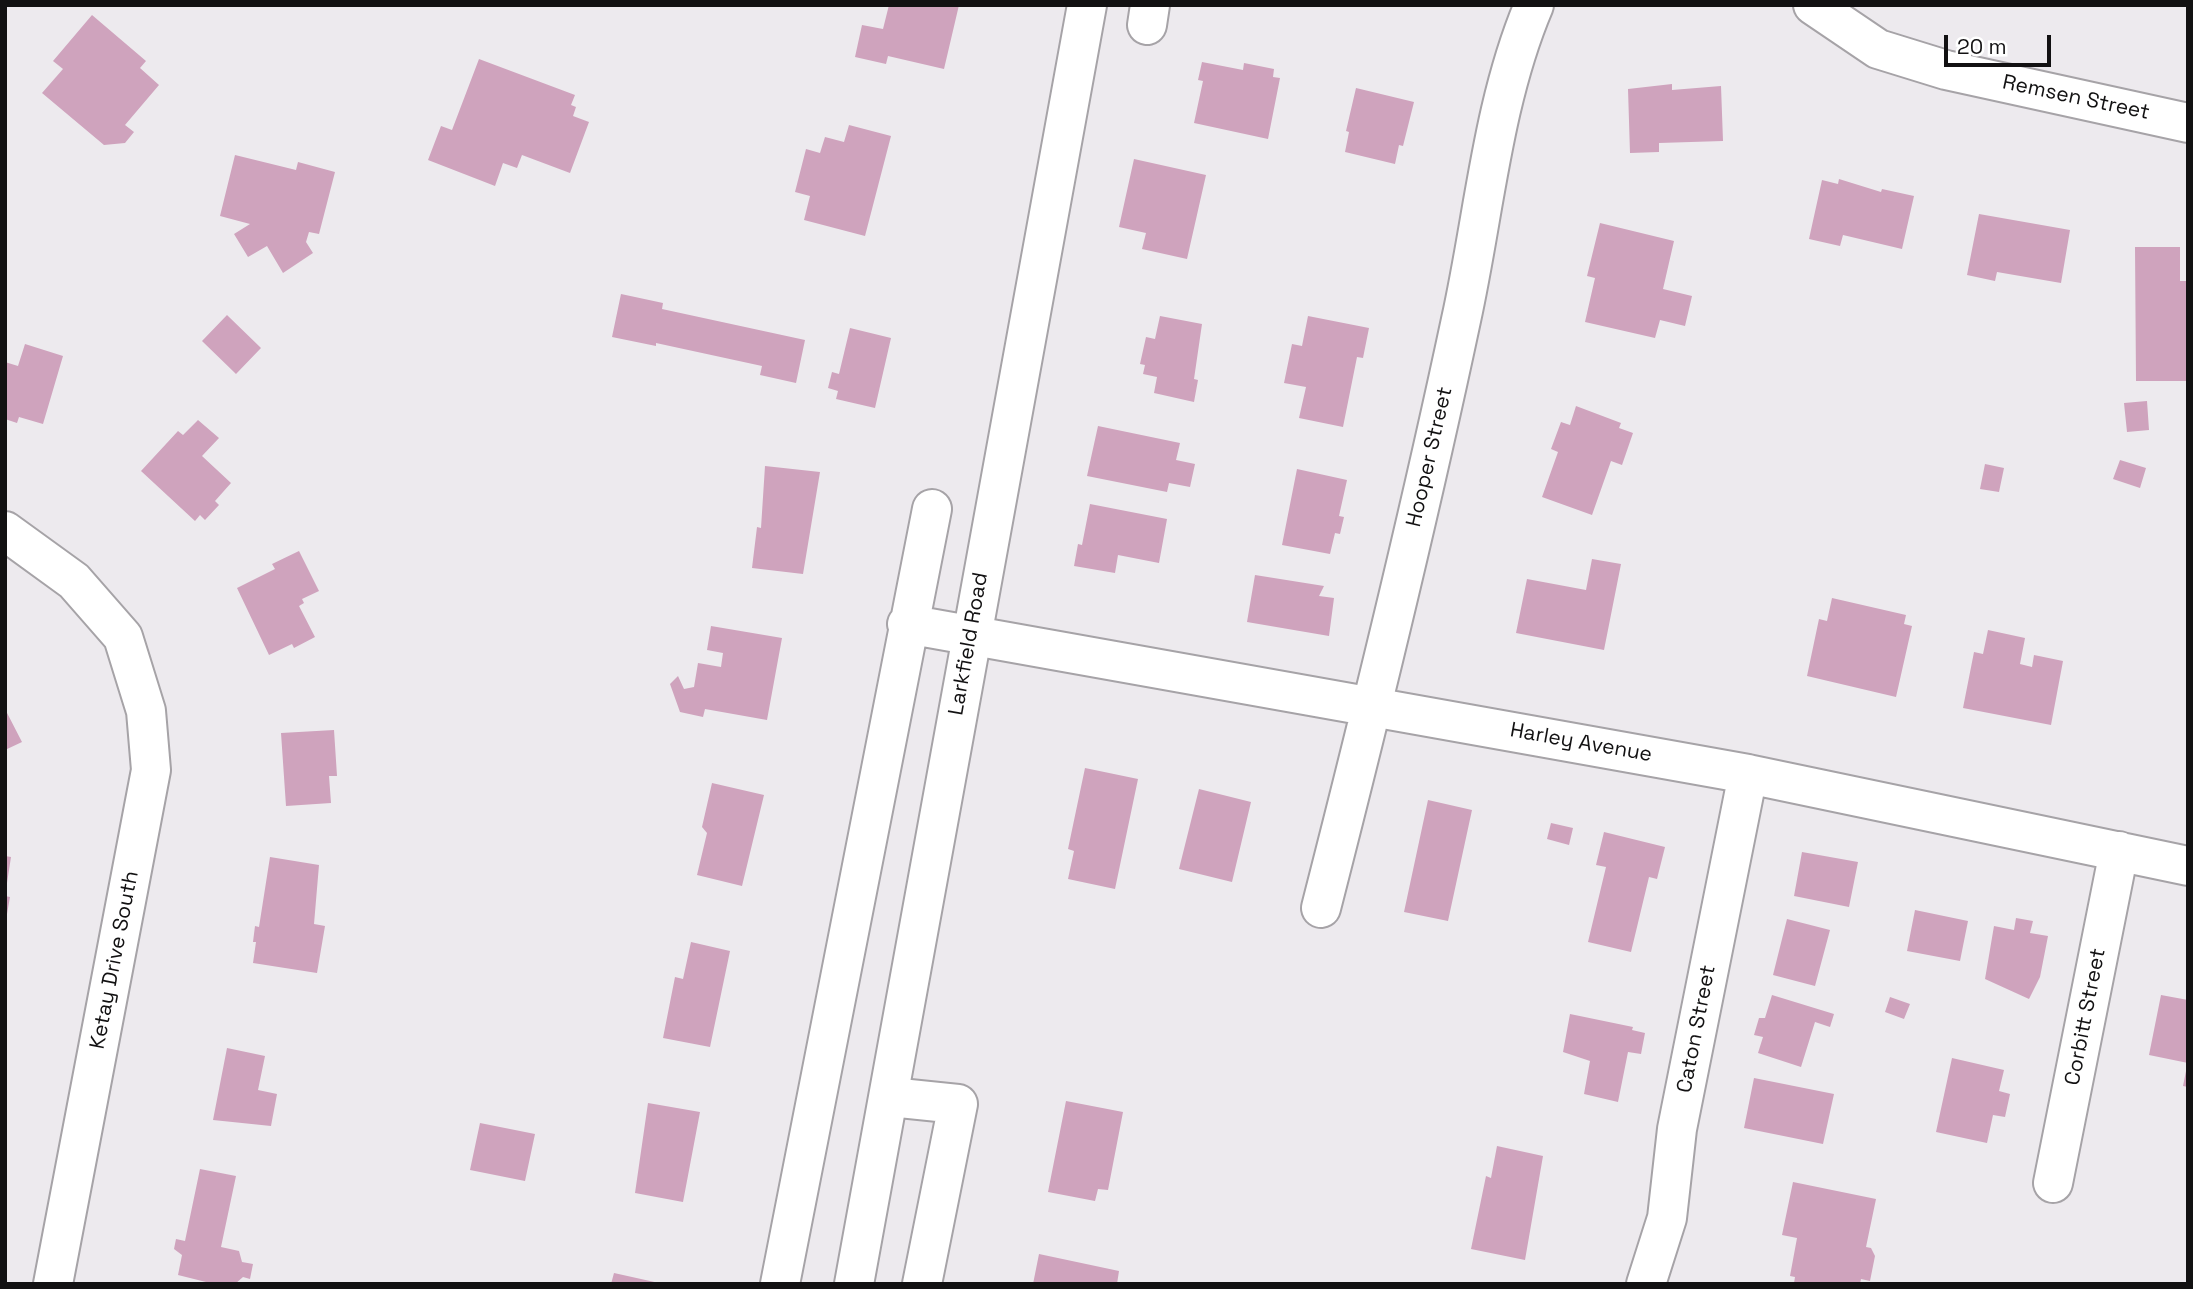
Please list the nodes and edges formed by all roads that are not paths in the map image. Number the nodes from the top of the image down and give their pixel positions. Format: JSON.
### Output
{"nodes":[{"id":1,"x":1087,"y":5,"type":"edge"},
{"id":2,"x":1534,"y":5,"type":"edge"},
{"id":3,"x":1813,"y":5,"type":"edge"},
{"id":4,"x":2188,"y":123,"type":"edge"},
{"id":5,"x":932,"y":509,"type":"dead end"},
{"id":6,"x":5,"y":531,"type":"edge"},
{"id":7,"x":907,"y":624,"type":"junction"},
{"id":8,"x":971,"y":635,"type":"junction"},
{"id":9,"x":1374,"y":705,"type":"junction"},
{"id":10,"x":1748,"y":774,"type":"junction"},
{"id":11,"x":2119,"y":851,"type":"junction"},
{"id":12,"x":2188,"y":866,"type":"edge"},
{"id":13,"x":1321,"y":908,"type":"dead end"},
{"id":14,"x":890,"y":1097,"type":"junction"},
{"id":15,"x":2053,"y":1183,"type":"dead end"},
{"id":16,"x":53,"y":1284,"type":"edge"},
{"id":17,"x":780,"y":1284,"type":"edge"},
{"id":18,"x":853,"y":1284,"type":"edge"},
{"id":19,"x":922,"y":1284,"type":"edge"},
{"id":20,"x":1646,"y":1284,"type":"edge"}],
"edges":[{"from":1,"to":8,"type":"street","name":"Larkfield Road"},
{"from":2,"to":9,"type":"street","name":"Hooper Street"},
{"from":3,"to":4,"type":"street","name":"Remsen Street"},
{"from":5,"to":7,"type":"street"},
{"from":6,"to":16,"type":"street","name":"Ketay Drive South"},
{"from":7,"to":8,"type":"street","name":"Harley Avenue"},
{"from":7,"to":17,"type":"street"},
{"from":8,"to":9,"type":"street","name":"Harley Avenue"},
{"from":8,"to":14,"type":"street","name":"Larkfield Road"},
{"from":9,"to":10,"type":"street","name":"Harley Avenue"},
{"from":9,"to":13,"type":"street","name":"Hooper Street"},
{"from":10,"to":11,"type":"street","name":"Harley Avenue"},
{"from":10,"to":20,"type":"street","name":"Caton Street"},
{"from":11,"to":12,"type":"street","name":"Harley Avenue"},
{"from":11,"to":15,"type":"street","name":"Corbitt Street"},
{"from":14,"to":18,"type":"street","name":"Larkfield Road"},
{"from":14,"to":19,"type":"street"}]}
